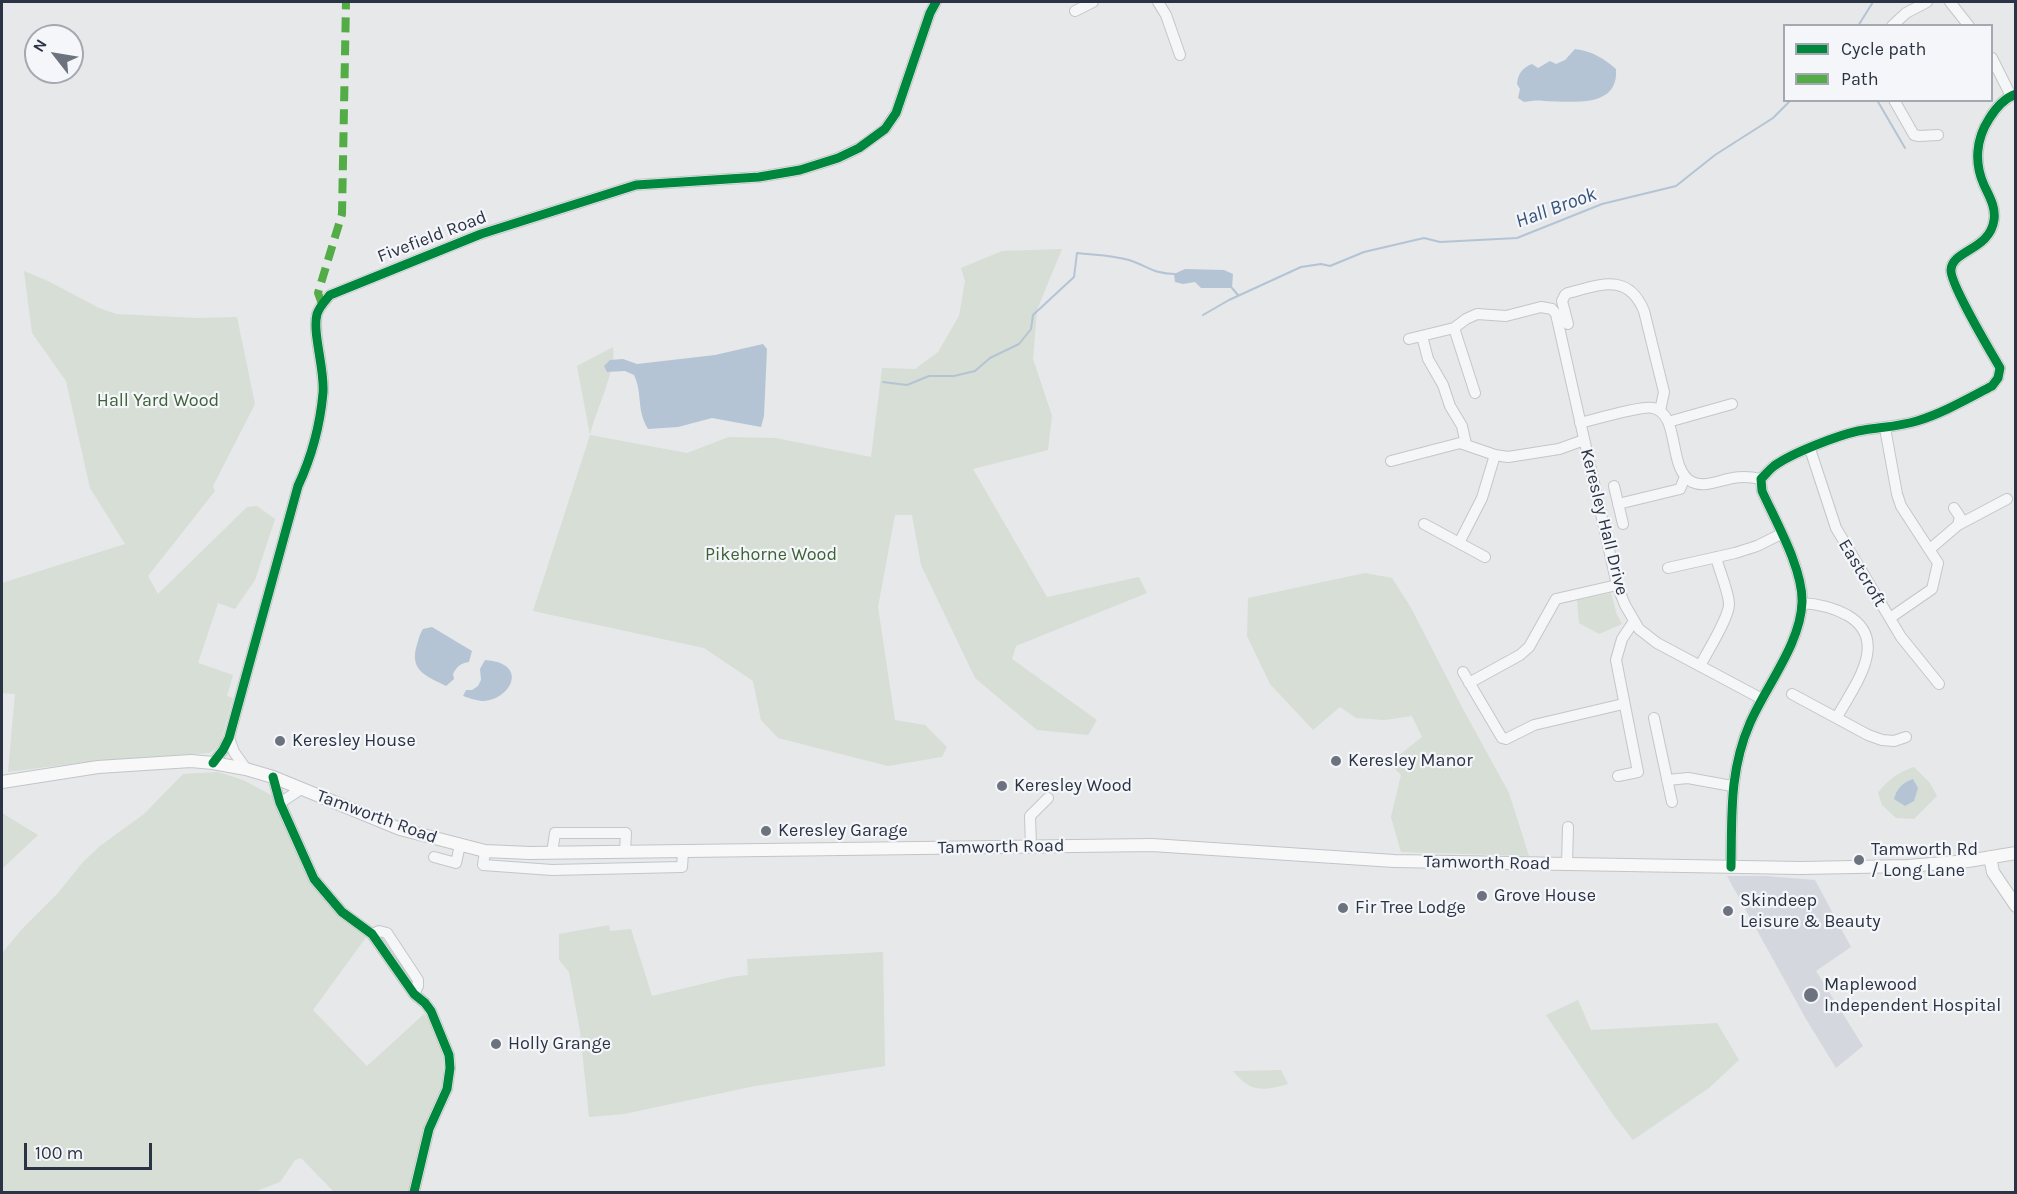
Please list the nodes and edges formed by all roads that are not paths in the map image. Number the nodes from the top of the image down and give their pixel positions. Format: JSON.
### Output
{"nodes":[{"id":1,"x":936,"y":2,"type":"edge"},
{"id":2,"x":1093,"y":2,"type":"edge"},
{"id":3,"x":1158,"y":2,"type":"edge"},
{"id":4,"x":1927,"y":2,"type":"edge"},
{"id":5,"x":1950,"y":2,"type":"edge"},
{"id":6,"x":1075,"y":11,"type":"dead end"},
{"id":7,"x":1894,"y":24,"type":"edge"},
{"id":8,"x":1967,"y":24,"type":"edge"},
{"id":9,"x":1180,"y":55,"type":"dead end"},
{"id":10,"x":1993,"y":60,"type":"edge"},
{"id":11,"x":2013,"y":95,"type":"edge"},
{"id":12,"x":1896,"y":102,"type":"edge"},
{"id":13,"x":1938,"y":135,"type":"dead end"},
{"id":14,"x":1568,"y":324,"type":"dead end"},
{"id":15,"x":1454,"y":328,"type":"junction"},
{"id":16,"x":1422,"y":336,"type":"junction"},
{"id":17,"x":1409,"y":339,"type":"dead end"},
{"id":18,"x":1475,"y":393,"type":"dead end"},
{"id":19,"x":1731,"y":404,"type":"dead end"},
{"id":20,"x":1659,"y":411,"type":"junction"},
{"id":21,"x":1668,"y":422,"type":"junction"},
{"id":22,"x":1580,"y":423,"type":"junction"},
{"id":23,"x":1885,"y":428,"type":"junction"},
{"id":24,"x":1584,"y":440,"type":"junction"},
{"id":25,"x":1466,"y":444,"type":"junction"},
{"id":26,"x":1810,"y":449,"type":"junction"},
{"id":27,"x":1495,"y":455,"type":"junction"},
{"id":28,"x":1391,"y":461,"type":"dead end"},
{"id":29,"x":1685,"y":477,"type":"junction"},
{"id":30,"x":1761,"y":479,"type":"junction"},
{"id":31,"x":1614,"y":486,"type":"dead end"},
{"id":32,"x":2007,"y":499,"type":"dead end"},
{"id":33,"x":1618,"y":504,"type":"junction"},
{"id":34,"x":1954,"y":508,"type":"dead end"},
{"id":35,"x":1424,"y":524,"type":"dead end"},
{"id":36,"x":1623,"y":524,"type":"dead end"},
{"id":37,"x":1958,"y":525,"type":"junction"},
{"id":38,"x":1781,"y":534,"type":"junction"},
{"id":39,"x":1459,"y":543,"type":"junction"},
{"id":40,"x":1930,"y":549,"type":"junction"},
{"id":41,"x":1485,"y":557,"type":"dead end"},
{"id":42,"x":1716,"y":557,"type":"junction"},
{"id":43,"x":1668,"y":568,"type":"dead end"},
{"id":44,"x":1617,"y":585,"type":"junction"},
{"id":45,"x":1802,"y":603,"type":"junction"},
{"id":46,"x":1890,"y":618,"type":"junction"},
{"id":47,"x":1634,"y":621,"type":"junction"},
{"id":48,"x":1700,"y":666,"type":"junction"},
{"id":49,"x":1463,"y":672,"type":"dead end"},
{"id":50,"x":1469,"y":683,"type":"junction"},
{"id":51,"x":1939,"y":684,"type":"dead end"},
{"id":52,"x":1792,"y":694,"type":"dead end"},
{"id":53,"x":1762,"y":699,"type":"junction"},
{"id":54,"x":1623,"y":704,"type":"junction"},
{"id":55,"x":1837,"y":717,"type":"junction"},
{"id":56,"x":1654,"y":718,"type":"dead end"},
{"id":57,"x":1906,"y":737,"type":"dead end"},
{"id":58,"x":229,"y":738,"type":"junction"},
{"id":59,"x":213,"y":763,"type":"junction"},
{"id":60,"x":246,"y":770,"type":"junction"},
{"id":61,"x":1618,"y":776,"type":"dead end"},
{"id":62,"x":273,"y":777,"type":"junction"},
{"id":63,"x":1667,"y":780,"type":"junction"},
{"id":64,"x":2,"y":783,"type":"edge"},
{"id":65,"x":1732,"y":786,"type":"junction"},
{"id":66,"x":301,"y":789,"type":"junction"},
{"id":67,"x":1048,"y":798,"type":"dead end"},
{"id":68,"x":280,"y":802,"type":"junction"},
{"id":69,"x":1672,"y":802,"type":"dead end"},
{"id":70,"x":1568,"y":827,"type":"dead end"},
{"id":71,"x":460,"y":845,"type":"junction"},
{"id":72,"x":1031,"y":846,"type":"junction"},
{"id":73,"x":485,"y":851,"type":"junction"},
{"id":74,"x":625,"y":852,"type":"junction"},
{"id":75,"x":683,"y":852,"type":"junction"},
{"id":76,"x":552,"y":853,"type":"junction"},
{"id":77,"x":2016,"y":853,"type":"edge"},
{"id":78,"x":1990,"y":857,"type":"junction"},
{"id":79,"x":434,"y":858,"type":"dead end"},
{"id":80,"x":1567,"y":864,"type":"junction"},
{"id":81,"x":1731,"y":867,"type":"junction"},
{"id":82,"x":2016,"y":906,"type":"edge"},
{"id":83,"x":414,"y":1192,"type":"edge"}],
"edges":[{"from":1,"to":58,"type":"street","name":"Fivefield Road"},
{"from":2,"to":6,"type":"street"},
{"from":3,"to":9,"type":"street"},
{"from":4,"to":7,"type":"street"},
{"from":5,"to":8,"type":"street"},
{"from":10,"to":11,"type":"street"},
{"from":11,"to":23,"type":"street"},
{"from":12,"to":13,"type":"street"},
{"from":14,"to":20,"type":"street"},
{"from":15,"to":16,"type":"street"},
{"from":15,"to":18,"type":"street"},
{"from":15,"to":22,"type":"street","name":"Keresley Hall Drive"},
{"from":16,"to":17,"type":"street"},
{"from":16,"to":25,"type":"street"},
{"from":19,"to":21,"type":"street"},
{"from":20,"to":21,"type":"street"},
{"from":20,"to":22,"type":"street"},
{"from":21,"to":29,"type":"street"},
{"from":22,"to":24,"type":"street","name":"Keresley Hall Drive"},
{"from":23,"to":26,"type":"street"},
{"from":23,"to":40,"type":"street"},
{"from":24,"to":27,"type":"street"},
{"from":24,"to":44,"type":"street","name":"Keresley Hall Drive"},
{"from":25,"to":27,"type":"street"},
{"from":25,"to":28,"type":"street"},
{"from":26,"to":30,"type":"street"},
{"from":26,"to":46,"type":"street","name":"Eastcroft"},
{"from":27,"to":39,"type":"street"},
{"from":29,"to":30,"type":"street"},
{"from":29,"to":33,"type":"street"},
{"from":30,"to":38,"type":"street"},
{"from":31,"to":33,"type":"street"},
{"from":32,"to":37,"type":"street"},
{"from":33,"to":36,"type":"street"},
{"from":34,"to":37,"type":"street"},
{"from":35,"to":39,"type":"street"},
{"from":37,"to":40,"type":"street"},
{"from":38,"to":42,"type":"street"},
{"from":38,"to":45,"type":"street"},
{"from":39,"to":41,"type":"street"},
{"from":40,"to":46,"type":"street"},
{"from":42,"to":43,"type":"street"},
{"from":42,"to":48,"type":"street"},
{"from":44,"to":47,"type":"street","name":"Keresley Hall Drive"},
{"from":44,"to":50,"type":"street"},
{"from":45,"to":53,"type":"street"},
{"from":45,"to":55,"type":"street"},
{"from":46,"to":51,"type":"street","name":"Eastcroft"},
{"from":47,"to":48,"type":"street","name":"Keresley Hall Drive"},
{"from":47,"to":54,"type":"street"},
{"from":48,"to":53,"type":"street","name":"Keresley Hall Drive"},
{"from":49,"to":50,"type":"street"},
{"from":50,"to":54,"type":"street"},
{"from":52,"to":55,"type":"street"},
{"from":53,"to":65,"type":"street"},
{"from":54,"to":61,"type":"street"},
{"from":55,"to":57,"type":"street"},
{"from":56,"to":63,"type":"street"},
{"from":58,"to":59,"type":"street","name":"Fivefield Road"},
{"from":58,"to":60,"type":"street"},
{"from":59,"to":60,"type":"main road","name":"Tamworth Road"},
{"from":59,"to":64,"type":"main road","name":"Tamworth Road"},
{"from":60,"to":62,"type":"main road","name":"Tamworth Road"},
{"from":62,"to":66,"type":"main road","name":"Tamworth Road"},
{"from":62,"to":68,"type":"street"},
{"from":63,"to":65,"type":"street"},
{"from":63,"to":69,"type":"street"},
{"from":65,"to":81,"type":"street"},
{"from":66,"to":68,"type":"street"},
{"from":66,"to":71,"type":"main road","name":"Tamworth Road"},
{"from":67,"to":72,"type":"street"},
{"from":68,"to":83,"type":"street"},
{"from":70,"to":80,"type":"street"},
{"from":71,"to":73,"type":"main road","name":"Tamworth Road"},
{"from":71,"to":79,"type":"street"},
{"from":72,"to":75,"type":"main road","name":"Tamworth Road"},
{"from":72,"to":80,"type":"main road","name":"Tamworth Road"},
{"from":73,"to":75,"type":"street"},
{"from":73,"to":76,"type":"main road","name":"Tamworth Road"},
{"from":74,"to":75,"type":"main road","name":"Tamworth Road"},
{"from":74,"to":76,"type":"main road","name":"Tamworth Road"},
{"from":74,"to":76,"type":"street"},
{"from":77,"to":78,"type":"main road","name":"Tamworth Road"},
{"from":78,"to":81,"type":"main road","name":"Tamworth Road"},
{"from":78,"to":82,"type":"main road"},
{"from":80,"to":81,"type":"main road","name":"Tamworth Road"}]}
